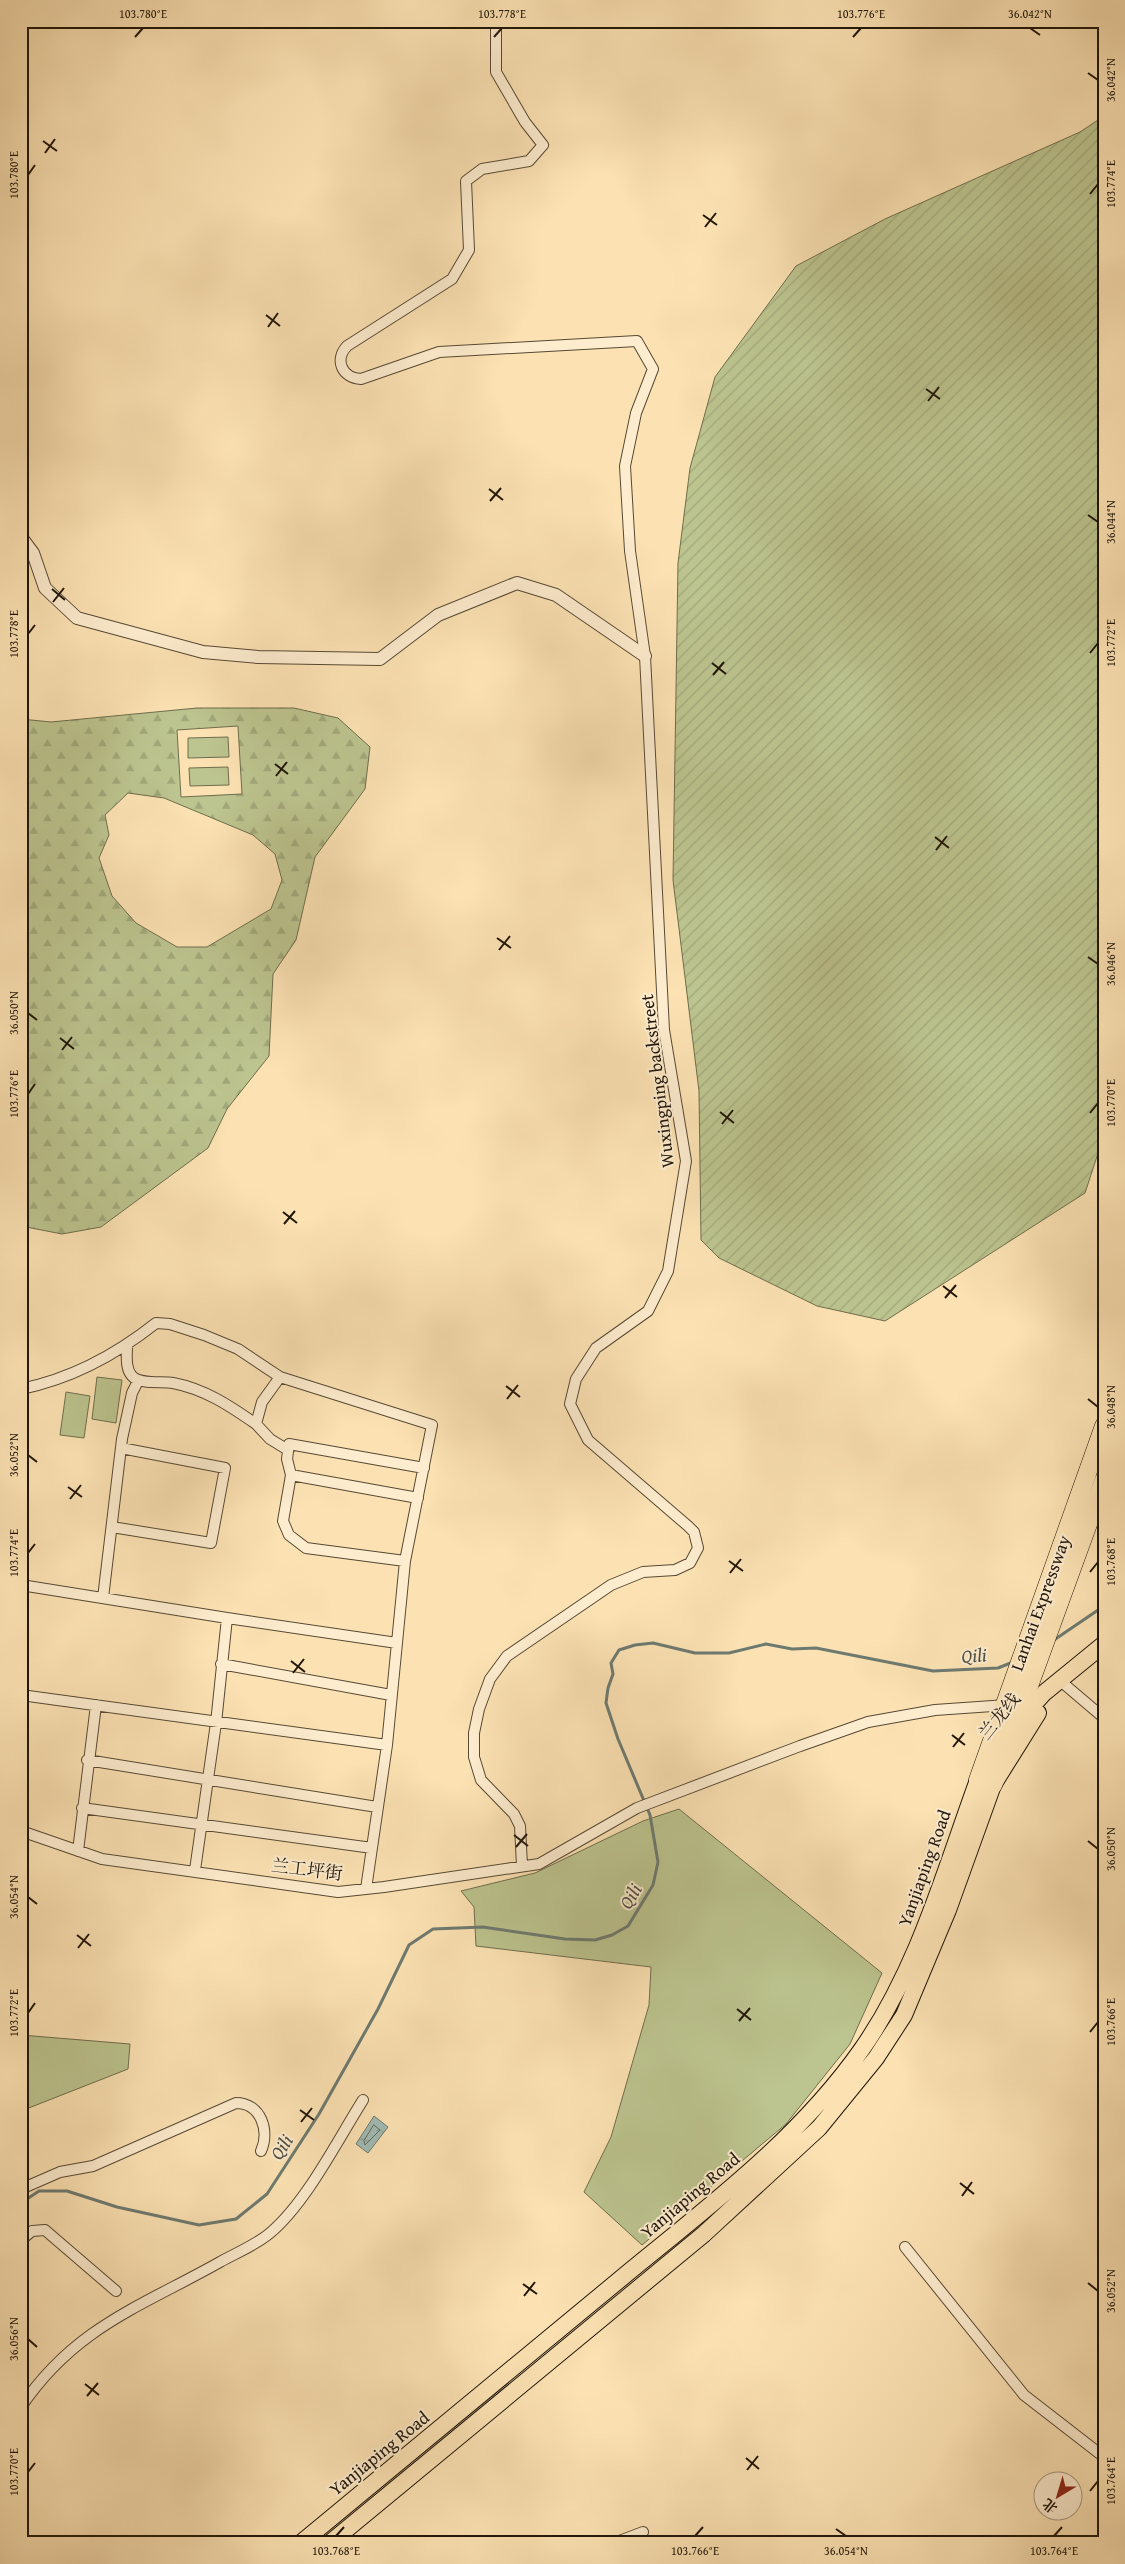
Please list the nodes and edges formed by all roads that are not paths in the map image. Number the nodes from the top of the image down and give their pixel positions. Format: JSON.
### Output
{"nodes":[{"id":1,"x":498,"y":21,"type":"edge"},
{"id":2,"x":21,"y":537,"type":"edge"},
{"id":3,"x":645,"y":656,"type":"junction"},
{"id":4,"x":126,"y":1346,"type":"junction"},
{"id":5,"x":280,"y":1377,"type":"junction"},
{"id":6,"x":138,"y":1381,"type":"junction"},
{"id":7,"x":21,"y":1389,"type":"edge"},
{"id":8,"x":256,"y":1424,"type":"junction"},
{"id":9,"x":1104,"y":1426,"type":"edge"},
{"id":10,"x":121,"y":1448,"type":"junction"},
{"id":11,"x":288,"y":1450,"type":"junction"},
{"id":12,"x":424,"y":1468,"type":"junction"},
{"id":13,"x":291,"y":1475,"type":"junction"},
{"id":14,"x":1104,"y":1480,"type":"edge"},
{"id":15,"x":418,"y":1498,"type":"junction"},
{"id":16,"x":112,"y":1527,"type":"junction"},
{"id":17,"x":406,"y":1561,"type":"junction"},
{"id":18,"x":21,"y":1585,"type":"edge"},
{"id":19,"x":103,"y":1598,"type":"junction"},
{"id":20,"x":227,"y":1618,"type":"junction"},
{"id":21,"x":397,"y":1643,"type":"junction"},
{"id":22,"x":1104,"y":1645,"type":"edge"},
{"id":23,"x":221,"y":1664,"type":"junction"},
{"id":24,"x":1064,"y":1684,"type":"junction"},
{"id":25,"x":21,"y":1695,"type":"edge"},
{"id":26,"x":391,"y":1695,"type":"junction"},
{"id":27,"x":1035,"y":1703,"type":"junction"},
{"id":28,"x":96,"y":1705,"type":"junction"},
{"id":29,"x":1003,"y":1706,"type":"junction"},
{"id":30,"x":1104,"y":1718,"type":"edge"},
{"id":31,"x":216,"y":1723,"type":"junction"},
{"id":32,"x":387,"y":1745,"type":"junction"},
{"id":33,"x":87,"y":1760,"type":"junction"},
{"id":34,"x":207,"y":1778,"type":"junction"},
{"id":35,"x":985,"y":1783,"type":"junction"},
{"id":36,"x":377,"y":1807,"type":"junction"},
{"id":37,"x":82,"y":1808,"type":"junction"},
{"id":38,"x":201,"y":1825,"type":"junction"},
{"id":39,"x":21,"y":1831,"type":"edge"},
{"id":40,"x":372,"y":1848,"type":"junction"},
{"id":41,"x":78,"y":1851,"type":"junction"},
{"id":42,"x":522,"y":1866,"type":"junction"},
{"id":43,"x":195,"y":1870,"type":"junction"},
{"id":44,"x":366,"y":1889,"type":"junction"},
{"id":45,"x":889,"y":2006,"type":"junction"},
{"id":46,"x":904,"y":2015,"type":"junction"},
{"id":47,"x":363,"y":2100,"type":"dead end"},
{"id":48,"x":261,"y":2151,"type":"dead end"},
{"id":49,"x":21,"y":2189,"type":"edge"},
{"id":50,"x":21,"y":2240,"type":"edge"},
{"id":51,"x":905,"y":2248,"type":"dead end"},
{"id":52,"x":116,"y":2291,"type":"dead end"},
{"id":53,"x":21,"y":2408,"type":"edge"},
{"id":54,"x":1104,"y":2457,"type":"edge"},
{"id":55,"x":642,"y":2532,"type":"dead end"},
{"id":56,"x":301,"y":2543,"type":"edge"},
{"id":57,"x":330,"y":2543,"type":"edge"},
{"id":58,"x":614,"y":2543,"type":"edge"}],
"edges":[{"from":1,"to":3,"type":"street"},
{"from":2,"to":3,"type":"street"},
{"from":3,"to":42,"type":"street","name":"Wuxingping backstreet"},
{"from":4,"to":5,"type":"street"},
{"from":4,"to":6,"type":"street"},
{"from":4,"to":7,"type":"street"},
{"from":5,"to":8,"type":"street"},
{"from":5,"to":12,"type":"street"},
{"from":6,"to":8,"type":"street"},
{"from":6,"to":10,"type":"street"},
{"from":8,"to":11,"type":"street"},
{"from":9,"to":29,"type":"highway","name":"Lanhai Expressway"},
{"from":10,"to":16,"type":"street"},
{"from":10,"to":16,"type":"street"},
{"from":11,"to":12,"type":"street"},
{"from":11,"to":13,"type":"street"},
{"from":12,"to":15,"type":"street"},
{"from":13,"to":15,"type":"street"},
{"from":13,"to":17,"type":"street"},
{"from":14,"to":27,"type":"highway","name":"Lanhai Expressway"},
{"from":15,"to":17,"type":"street"},
{"from":16,"to":19,"type":"street"},
{"from":17,"to":21,"type":"street"},
{"from":18,"to":19,"type":"street"},
{"from":19,"to":20,"type":"street"},
{"from":20,"to":21,"type":"street"},
{"from":20,"to":23,"type":"street"},
{"from":21,"to":26,"type":"street"},
{"from":22,"to":24,"type":"highway","name":"兰龙线"},
{"from":22,"to":27,"type":"highway","name":"兰龙线"},
{"from":23,"to":26,"type":"street"},
{"from":23,"to":31,"type":"street"},
{"from":24,"to":27,"type":"highway","name":"兰龙线"},
{"from":24,"to":30,"type":"street"},
{"from":25,"to":28,"type":"street"},
{"from":26,"to":32,"type":"street"},
{"from":27,"to":29,"type":"street","name":"兰工坪街"},
{"from":27,"to":35,"type":"highway","name":"Lanhai Expressway"},
{"from":27,"to":35,"type":"highway","name":"兰龙线"},
{"from":28,"to":31,"type":"street"},
{"from":28,"to":33,"type":"street"},
{"from":29,"to":35,"type":"highway","name":"Lanhai Expressway"},
{"from":29,"to":42,"type":"street","name":"兰工坪街"},
{"from":31,"to":32,"type":"street"},
{"from":31,"to":34,"type":"street"},
{"from":32,"to":36,"type":"street"},
{"from":33,"to":34,"type":"street"},
{"from":33,"to":37,"type":"street"},
{"from":34,"to":36,"type":"street"},
{"from":34,"to":38,"type":"street"},
{"from":35,"to":45,"type":"highway","name":"Yanjiaping Road"},
{"from":35,"to":46,"type":"highway","name":"Yanjiaping Road"},
{"from":36,"to":40,"type":"street"},
{"from":37,"to":38,"type":"street"},
{"from":37,"to":41,"type":"street"},
{"from":38,"to":40,"type":"street"},
{"from":38,"to":43,"type":"street"},
{"from":39,"to":41,"type":"street","name":"兰工坪街"},
{"from":40,"to":44,"type":"street"},
{"from":41,"to":43,"type":"street","name":"兰工坪街"},
{"from":42,"to":44,"type":"street","name":"兰工坪街"},
{"from":43,"to":44,"type":"street","name":"兰工坪街"},
{"from":45,"to":46,"type":"highway"},
{"from":45,"to":56,"type":"highway","name":"Yanjiaping Road"},
{"from":46,"to":57,"type":"highway","name":"Yanjiaping Road"},
{"from":47,"to":53,"type":"street"},
{"from":48,"to":49,"type":"street"},
{"from":50,"to":52,"type":"street"},
{"from":51,"to":54,"type":"street"},
{"from":55,"to":58,"type":"street"}]}
